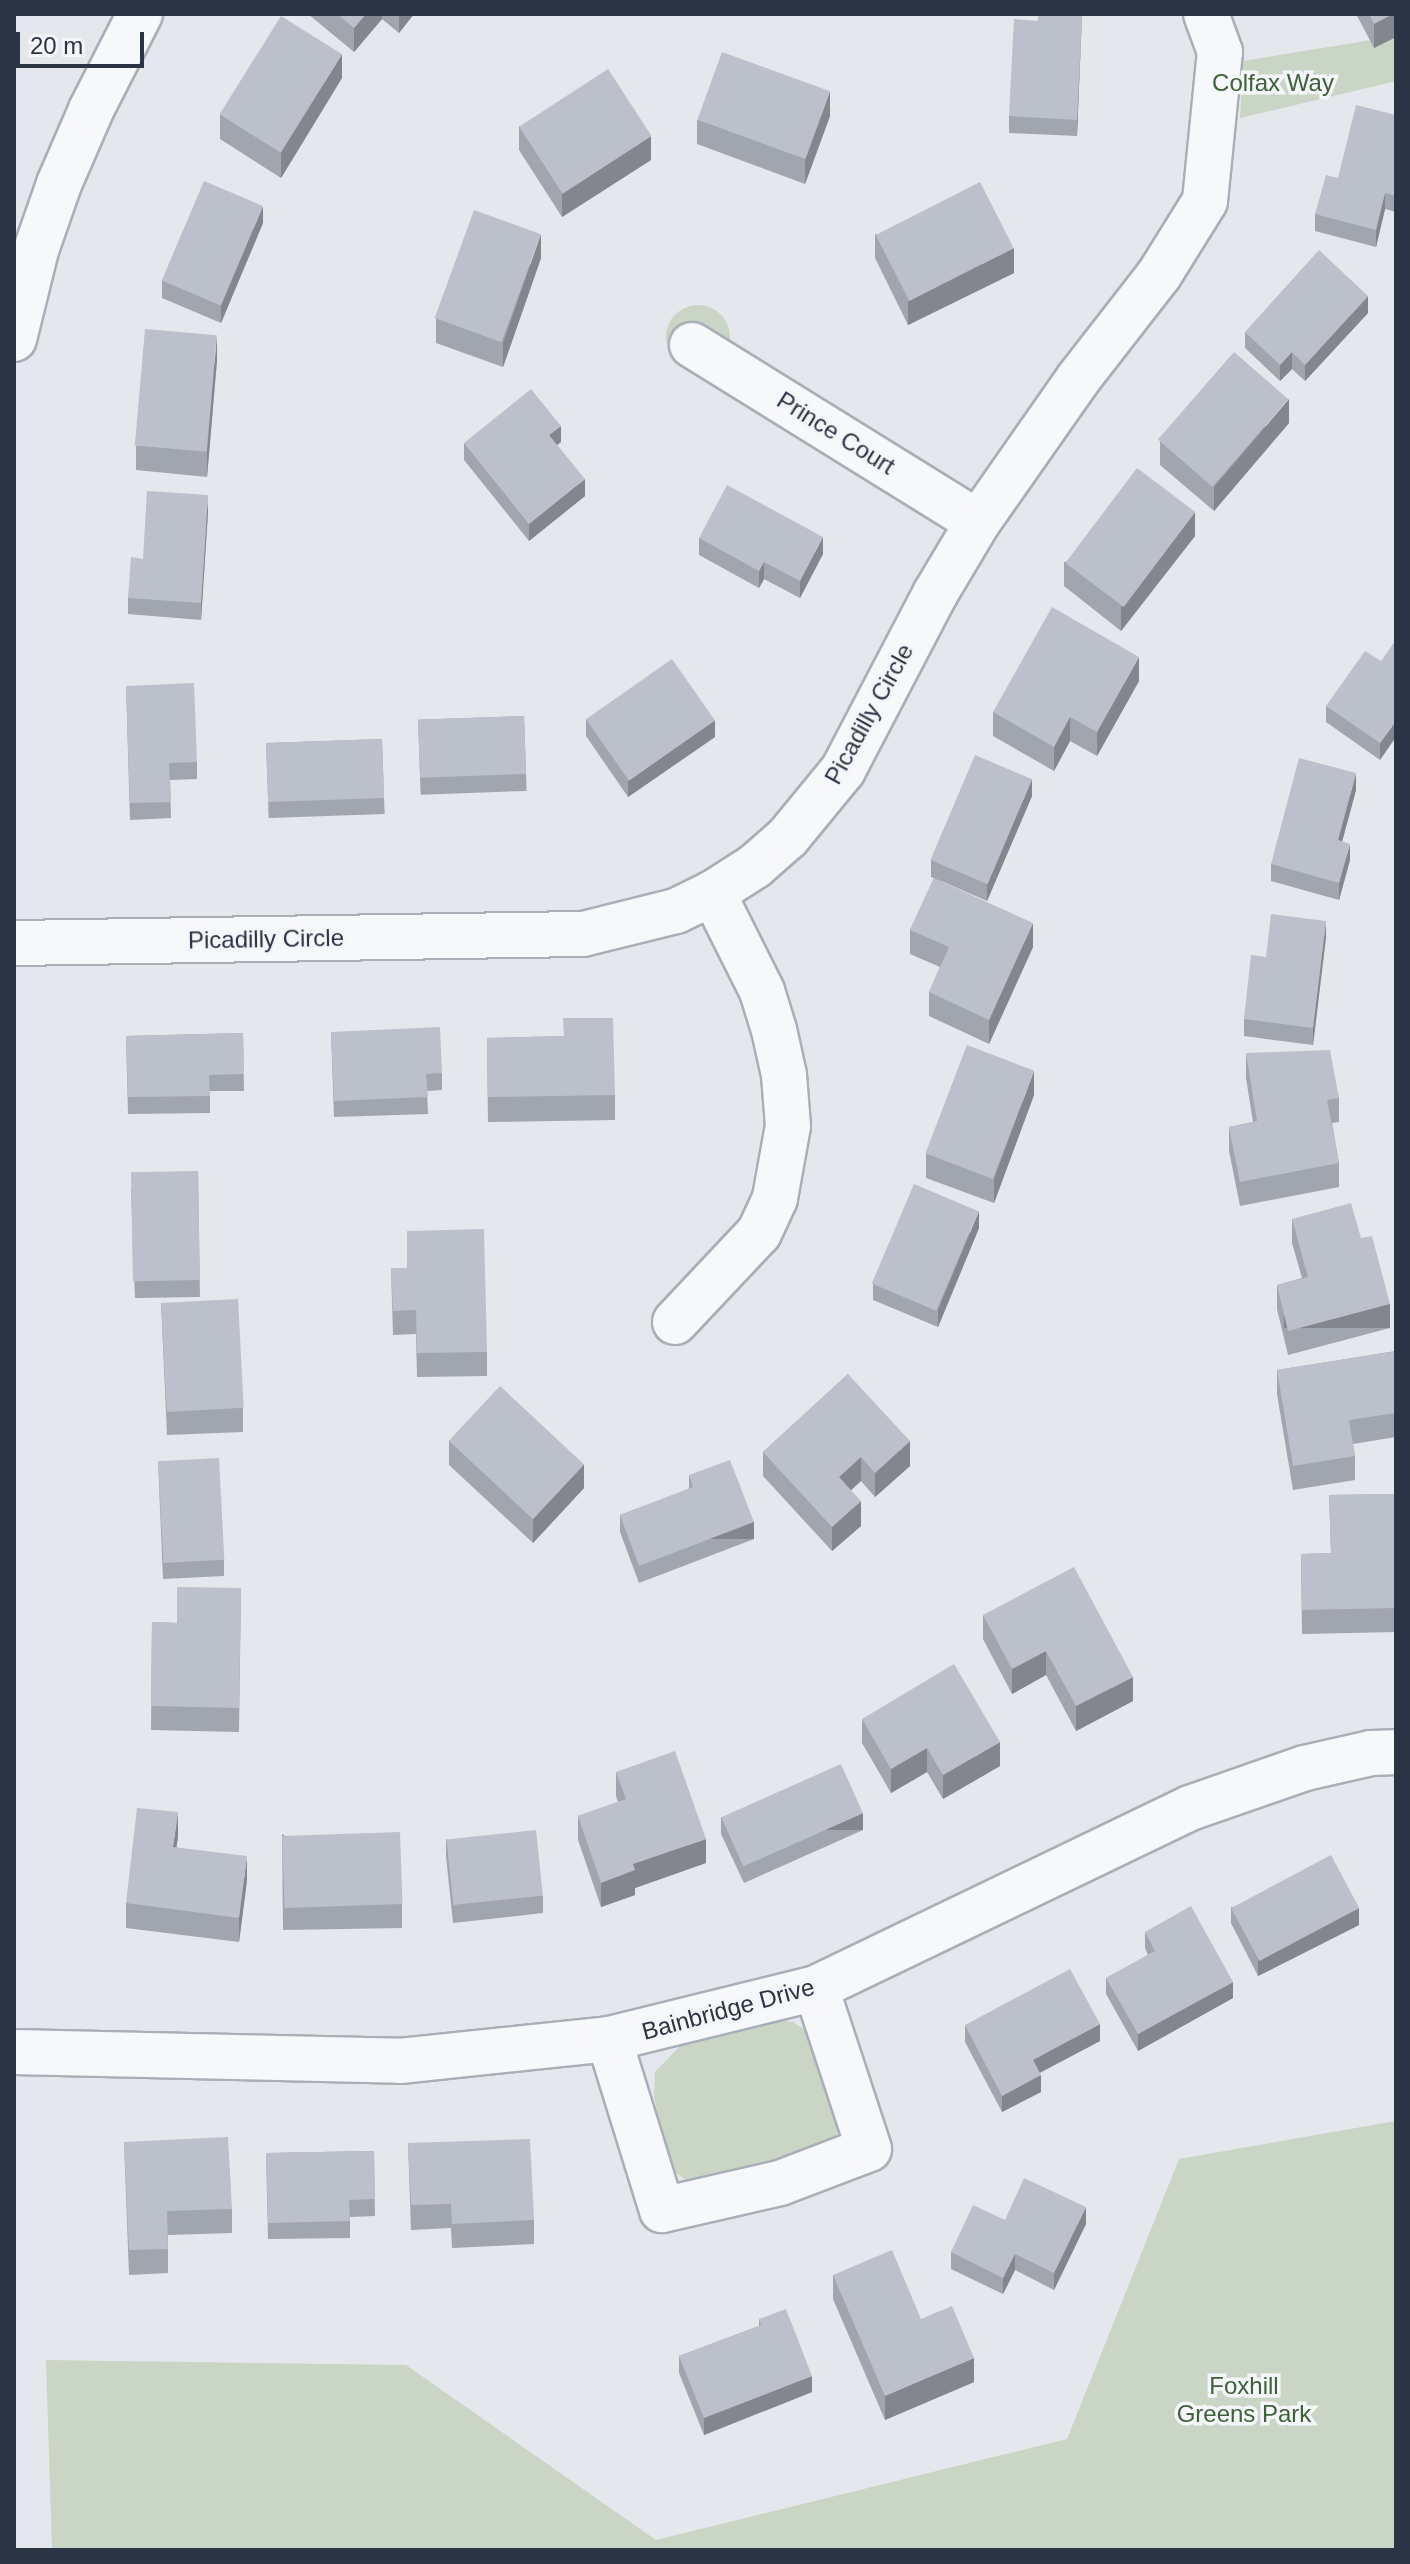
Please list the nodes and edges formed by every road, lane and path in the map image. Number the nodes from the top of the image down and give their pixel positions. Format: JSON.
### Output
{"nodes":[{"id":1,"x":140,"y":14,"type":"edge"},
{"id":2,"x":1206,"y":14,"type":"edge"},
{"id":3,"x":14,"y":339,"type":"edge"},
{"id":4,"x":692,"y":345,"type":"dead end"},
{"id":5,"x":978,"y":522,"type":"junction"},
{"id":6,"x":713,"y":893,"type":"junction"},
{"id":7,"x":14,"y":943,"type":"edge"},
{"id":8,"x":675,"y":1322,"type":"dead end"},
{"id":9,"x":1396,"y":1752,"type":"edge"},
{"id":10,"x":816,"y":1988,"type":"junction"},
{"id":11,"x":609,"y":2039,"type":"junction"},
{"id":12,"x":14,"y":2052,"type":"edge"}],
"edges":[{"from":1,"to":3,"type":"street"},
{"from":2,"to":5,"type":"street","name":"Picadilly Circle"},
{"from":4,"to":5,"type":"street","name":"Prince Court"},
{"from":5,"to":6,"type":"street","name":"Picadilly Circle"},
{"from":6,"to":7,"type":"street","name":"Picadilly Circle"},
{"from":6,"to":8,"type":"street"},
{"from":9,"to":10,"type":"street","name":"Bainbridge Drive"},
{"from":10,"to":11,"type":"street","name":"Bainbridge Drive"},
{"from":10,"to":11,"type":"street"},
{"from":11,"to":12,"type":"street","name":"Bainbridge Drive"}]}
